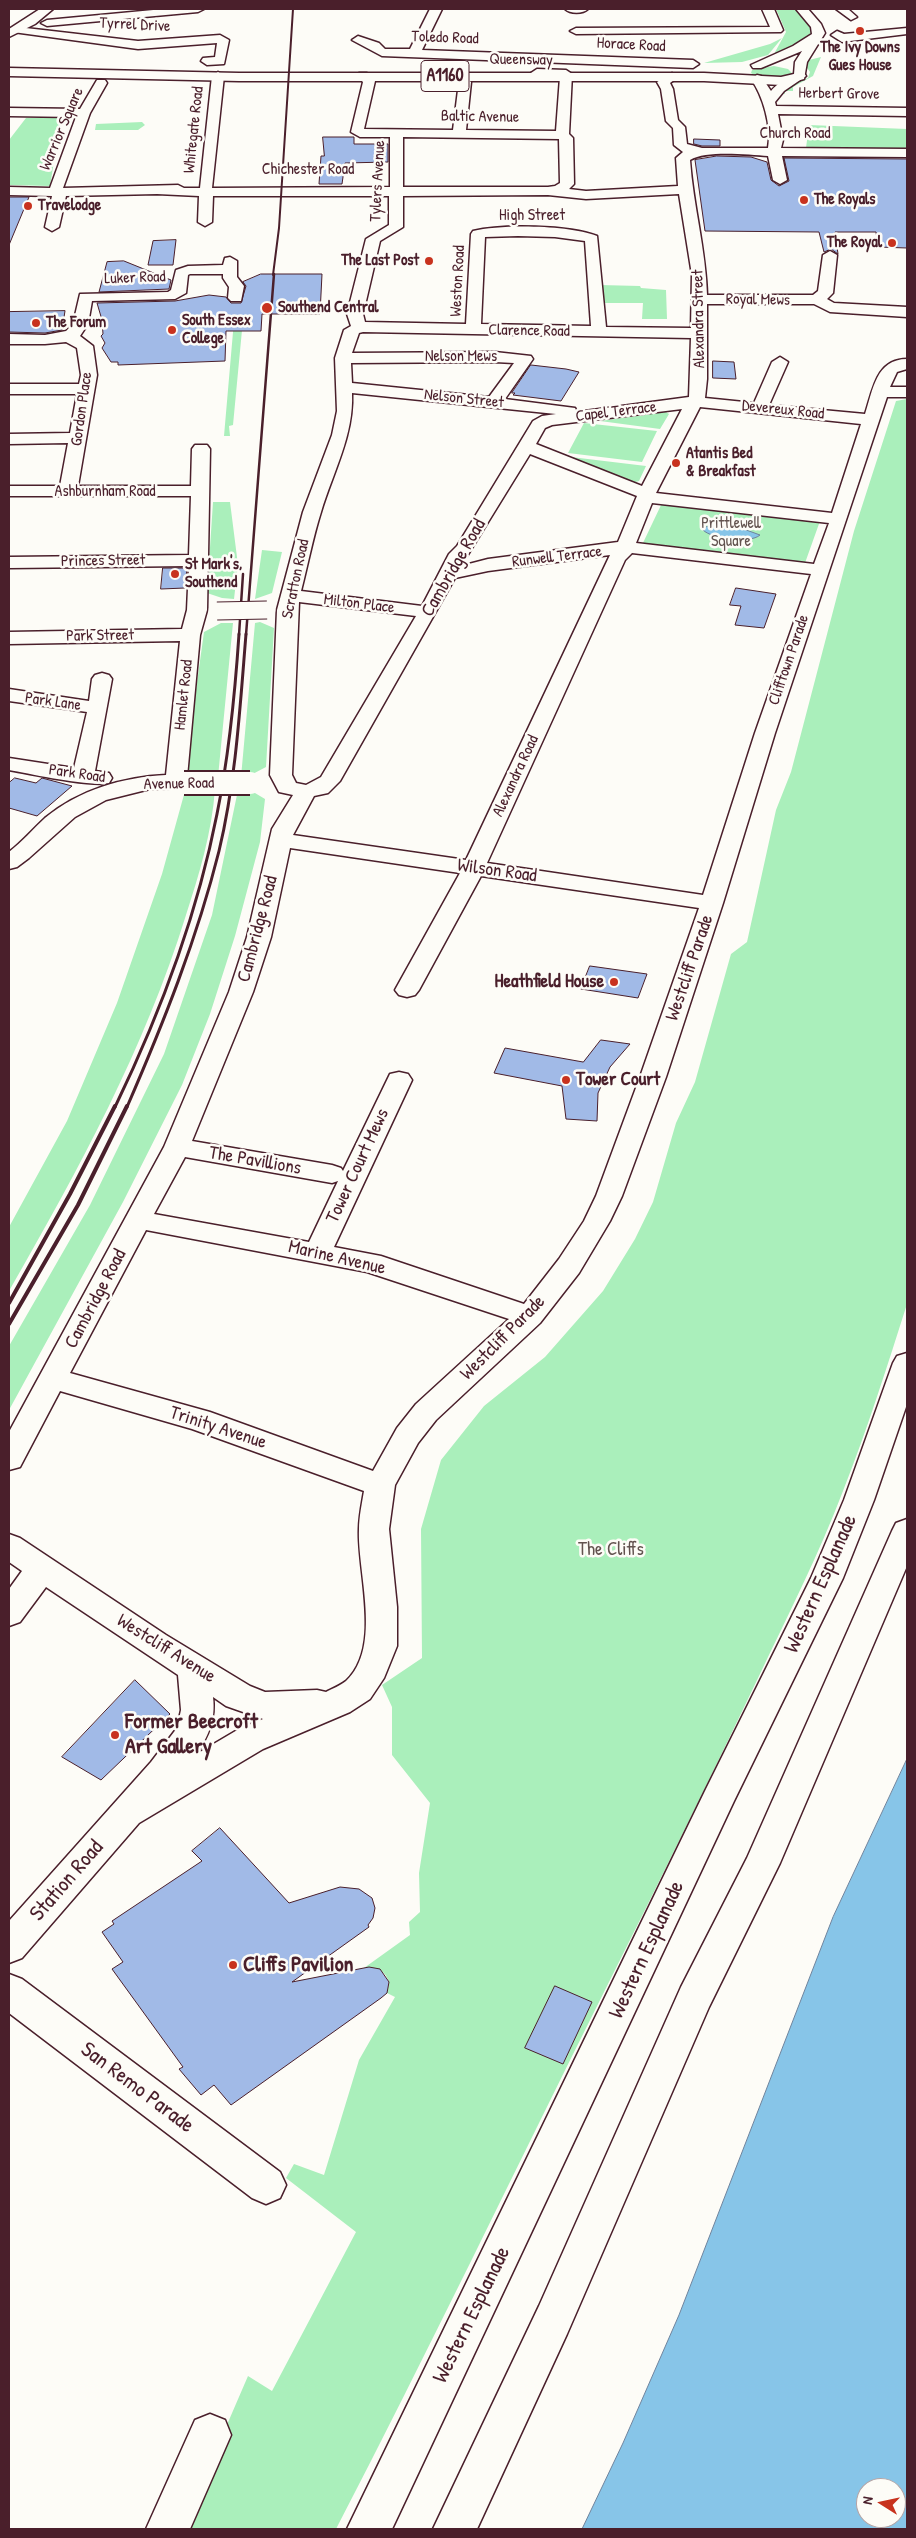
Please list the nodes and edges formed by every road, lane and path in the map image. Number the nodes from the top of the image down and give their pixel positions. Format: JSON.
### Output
{"nodes":[{"id":1,"x":47,"y":9,"type":"edge"},
{"id":2,"x":198,"y":9,"type":"edge"},
{"id":3,"x":436,"y":9,"type":"edge"},
{"id":4,"x":571,"y":9,"type":"edge"},
{"id":5,"x":582,"y":9,"type":"edge"},
{"id":6,"x":768,"y":9,"type":"edge"},
{"id":7,"x":802,"y":9,"type":"edge"},
{"id":8,"x":17,"y":30,"type":"edge"},
{"id":9,"x":907,"y":31,"type":"edge"},
{"id":10,"x":837,"y":35,"type":"dead end"},
{"id":11,"x":817,"y":36,"type":"junction"},
{"id":12,"x":358,"y":40,"type":"dead end"},
{"id":13,"x":572,"y":44,"type":"junction"},
{"id":14,"x":414,"y":53,"type":"junction"},
{"id":15,"x":9,"y":60,"type":"edge"},
{"id":16,"x":693,"y":64,"type":"dead end"},
{"id":17,"x":754,"y":66,"type":"junction"},
{"id":18,"x":210,"y":69,"type":"junction"},
{"id":19,"x":9,"y":72,"type":"edge"},
{"id":20,"x":799,"y":73,"type":"junction"},
{"id":21,"x":565,"y":74,"type":"junction"},
{"id":22,"x":363,"y":76,"type":"junction"},
{"id":23,"x":672,"y":77,"type":"junction"},
{"id":24,"x":758,"y":79,"type":"junction"},
{"id":25,"x":465,"y":82,"type":"dead end"},
{"id":26,"x":101,"y":83,"type":"dead end"},
{"id":27,"x":793,"y":96,"type":"dead end"},
{"id":28,"x":770,"y":101,"type":"junction"},
{"id":29,"x":907,"y":112,"type":"edge"},
{"id":30,"x":14,"y":113,"type":"edge"},
{"id":31,"x":84,"y":114,"type":"junction"},
{"id":32,"x":9,"y":128,"type":"edge"},
{"id":33,"x":398,"y":133,"type":"junction"},
{"id":34,"x":459,"y":134,"type":"junction"},
{"id":35,"x":562,"y":135,"type":"junction"},
{"id":36,"x":774,"y":151,"type":"junction"},
{"id":37,"x":702,"y":152,"type":"junction"},
{"id":38,"x":907,"y":153,"type":"edge"},
{"id":39,"x":684,"y":156,"type":"joint"},
{"id":40,"x":780,"y":180,"type":"dead end"},
{"id":41,"x":9,"y":190,"type":"edge"},
{"id":42,"x":58,"y":190,"type":"junction"},
{"id":43,"x":206,"y":190,"type":"junction"},
{"id":44,"x":685,"y":190,"type":"junction"},
{"id":45,"x":558,"y":192,"type":"junction"},
{"id":46,"x":397,"y":195,"type":"junction"},
{"id":47,"x":322,"y":205,"type":"dead end"},
{"id":48,"x":568,"y":210,"type":"dead end"},
{"id":49,"x":205,"y":222,"type":"dead end"},
{"id":50,"x":52,"y":227,"type":"dead end"},
{"id":51,"x":478,"y":234,"type":"joint"},
{"id":52,"x":824,"y":263,"type":"dead end"},
{"id":53,"x":236,"y":298,"type":"dead end"},
{"id":54,"x":817,"y":299,"type":"junction"},
{"id":55,"x":698,"y":300,"type":"junction"},
{"id":56,"x":907,"y":312,"type":"edge"},
{"id":57,"x":359,"y":327,"type":"junction"},
{"id":58,"x":473,"y":330,"type":"junction"},
{"id":59,"x":599,"y":331,"type":"junction"},
{"id":60,"x":699,"y":333,"type":"junction"},
{"id":61,"x":68,"y":336,"type":"junction"},
{"id":62,"x":9,"y":339,"type":"edge"},
{"id":63,"x":343,"y":358,"type":"junction"},
{"id":64,"x":780,"y":362,"type":"dead end"},
{"id":65,"x":907,"y":364,"type":"edge"},
{"id":66,"x":344,"y":387,"type":"junction"},
{"id":67,"x":9,"y":389,"type":"edge"},
{"id":68,"x":88,"y":389,"type":"junction"},
{"id":69,"x":880,"y":392,"type":"junction"},
{"id":70,"x":907,"y":392,"type":"edge"},
{"id":71,"x":494,"y":402,"type":"junction"},
{"id":72,"x":695,"y":402,"type":"junction"},
{"id":73,"x":760,"y":407,"type":"junction"},
{"id":74,"x":582,"y":416,"type":"junction"},
{"id":75,"x":872,"y":420,"type":"junction"},
{"id":76,"x":539,"y":425,"type":"joint"},
{"id":77,"x":78,"y":438,"type":"junction"},
{"id":78,"x":9,"y":439,"type":"edge"},
{"id":79,"x":528,"y":446,"type":"junction"},
{"id":80,"x":201,"y":449,"type":"dead end"},
{"id":81,"x":9,"y":491,"type":"edge"},
{"id":82,"x":201,"y":491,"type":"junction"},
{"id":83,"x":68,"y":492,"type":"junction"},
{"id":84,"x":646,"y":496,"type":"junction"},
{"id":85,"x":839,"y":519,"type":"junction"},
{"id":86,"x":464,"y":549,"type":"junction"},
{"id":87,"x":617,"y":552,"type":"junction"},
{"id":88,"x":198,"y":560,"type":"junction"},
{"id":89,"x":9,"y":562,"type":"edge"},
{"id":90,"x":488,"y":565,"type":"junction"},
{"id":91,"x":822,"y":570,"type":"junction"},
{"id":92,"x":449,"y":574,"type":"junction"},
{"id":93,"x":281,"y":605,"type":"junction"},
{"id":94,"x":207,"y":610,"type":"junction"},
{"id":95,"x":428,"y":612,"type":"junction"},
{"id":96,"x":190,"y":635,"type":"junction"},
{"id":97,"x":9,"y":638,"type":"edge"},
{"id":98,"x":102,"y":679,"type":"dead end"},
{"id":99,"x":9,"y":695,"type":"edge"},
{"id":100,"x":98,"y":708,"type":"junction"},
{"id":101,"x":9,"y":764,"type":"edge"},
{"id":102,"x":87,"y":776,"type":"junction"},
{"id":103,"x":180,"y":782,"type":"junction"},
{"id":104,"x":283,"y":782,"type":"junction"},
{"id":105,"x":145,"y":783,"type":"junction"},
{"id":106,"x":306,"y":792,"type":"junction"},
{"id":107,"x":78,"y":806,"type":"junction"},
{"id":108,"x":282,"y":840,"type":"junction"},
{"id":109,"x":13,"y":862,"type":"edge"},
{"id":110,"x":474,"y":868,"type":"junction"},
{"id":111,"x":712,"y":903,"type":"junction"},
{"id":112,"x":407,"y":990,"type":"dead end"},
{"id":113,"x":399,"y":1080,"type":"dead end"},
{"id":114,"x":177,"y":1147,"type":"junction"},
{"id":115,"x":332,"y":1174,"type":"dead end"},
{"id":116,"x":138,"y":1220,"type":"junction"},
{"id":117,"x":318,"y":1252,"type":"junction"},
{"id":118,"x":530,"y":1316,"type":"junction"},
{"id":119,"x":907,"y":1363,"type":"edge"},
{"id":120,"x":53,"y":1378,"type":"junction"},
{"id":121,"x":9,"y":1459,"type":"edge"},
{"id":122,"x":380,"y":1485,"type":"junction"},
{"id":123,"x":907,"y":1531,"type":"edge"},
{"id":124,"x":9,"y":1546,"type":"edge"},
{"id":125,"x":41,"y":1569,"type":"junction"},
{"id":126,"x":9,"y":1613,"type":"edge"},
{"id":127,"x":193,"y":1666,"type":"junction"},
{"id":128,"x":338,"y":1702,"type":"junction"},
{"id":129,"x":125,"y":1814,"type":"junction"},
{"id":130,"x":11,"y":1939,"type":"edge"},
{"id":131,"x":9,"y":1991,"type":"edge"},
{"id":132,"x":266,"y":2185,"type":"dead end"},
{"id":133,"x":210,"y":2435,"type":"dead end"},
{"id":134,"x":168,"y":2529,"type":"edge"},
{"id":135,"x":369,"y":2529,"type":"edge"},
{"id":136,"x":455,"y":2529,"type":"edge"}],
"edges":[{"from":1,"to":8,"type":"street"},
{"from":2,"to":8,"type":"street"},
{"from":3,"to":14,"type":"street"},
{"from":4,"to":5,"type":"street"},
{"from":5,"to":13,"type":"street"},
{"from":6,"to":13,"type":"street"},
{"from":7,"to":11,"type":"street"},
{"from":8,"to":18,"type":"street","name":"Tyrrel Drive"},
{"from":9,"to":10,"type":"street"},
{"from":11,"to":17,"type":"street","name":"Queensway","number":"A1160"},
{"from":11,"to":20,"type":"street"},
{"from":12,"to":14,"type":"street","name":"Toledo Road"},
{"from":13,"to":14,"type":"street","name":"Toledo Road"},
{"from":13,"to":16,"type":"street","name":"Horace Road"},
{"from":13,"to":21,"type":"street"},
{"from":15,"to":18,"type":"street","number":"A1160"},
{"from":17,"to":20,"type":"street","name":"Queensway"},
{"from":17,"to":21,"type":"street","name":"Queensway","number":"A1160"},
{"from":17,"to":24,"type":"street"},
{"from":18,"to":19,"type":"street","name":"Queensway","number":"A1160"},
{"from":18,"to":21,"type":"street","name":"Queensway","number":"A1160"},
{"from":18,"to":22,"type":"street","name":"Queensway","number":"A1160"},
{"from":18,"to":43,"type":"street","name":"Whitegate Road"},
{"from":20,"to":24,"type":"street","name":"Queensway"},
{"from":20,"to":28,"type":"street"},
{"from":21,"to":22,"type":"street","name":"Queensway","number":"A1160"},
{"from":21,"to":23,"type":"street","name":"Queensway","number":"A1160"},
{"from":21,"to":35,"type":"street"},
{"from":22,"to":33,"type":"street","name":"Tylers Avenue"},
{"from":23,"to":24,"type":"street","name":"Queensway","number":"A1160"},
{"from":23,"to":37,"type":"street"},
{"from":24,"to":28,"type":"street"},
{"from":25,"to":34,"type":"street"},
{"from":26,"to":31,"type":"street","name":"Warrior Square"},
{"from":27,"to":28,"type":"street"},
{"from":28,"to":29,"type":"street","name":"Herbert Grove"},
{"from":28,"to":36,"type":"street"},
{"from":30,"to":31,"type":"street"},
{"from":30,"to":32,"type":"street"},
{"from":31,"to":42,"type":"street","name":"Warrior Square"},
{"from":33,"to":34,"type":"street","name":"Baltic Avenue"},
{"from":33,"to":46,"type":"street","name":"Tylers Avenue"},
{"from":34,"to":35,"type":"street","name":"Baltic Avenue"},
{"from":35,"to":45,"type":"street"},
{"from":36,"to":37,"type":"street","name":"Church Road"},
{"from":36,"to":38,"type":"street","name":"Church Road"},
{"from":36,"to":40,"type":"street"},
{"from":37,"to":39,"type":"street","name":"Church Road"},
{"from":39,"to":44,"type":"street","name":"Alexandra Street"},
{"from":41,"to":42,"type":"street","name":"Chichester Road"},
{"from":42,"to":43,"type":"street","name":"Chichester Road"},
{"from":42,"to":50,"type":"street","name":"Warrior Square"},
{"from":43,"to":46,"type":"street","name":"Chichester Road"},
{"from":43,"to":49,"type":"street","name":"Whitegate Road"},
{"from":44,"to":45,"type":"street","name":"Chichester Road"},
{"from":44,"to":55,"type":"street","name":"Alexandra Street"},
{"from":45,"to":46,"type":"street","name":"Chichester Road"},
{"from":45,"to":48,"type":"street"},
{"from":46,"to":47,"type":"street"},
{"from":46,"to":57,"type":"street","name":"Tylers Avenue"},
{"from":51,"to":58,"type":"street","name":"Weston Road"},
{"from":51,"to":59,"type":"street","name":"High Street"},
{"from":52,"to":54,"type":"street","name":"Royal Mews"},
{"from":53,"to":61,"type":"street","name":"Luker Road"},
{"from":54,"to":55,"type":"street","name":"Royal Mews"},
{"from":54,"to":56,"type":"street","name":"Royal Mews"},
{"from":55,"to":60,"type":"street","name":"Alexandra Street"},
{"from":57,"to":58,"type":"street","name":"Clarence Road"},
{"from":57,"to":63,"type":"street","name":"Scratton Road"},
{"from":58,"to":59,"type":"street","name":"Clarence Road"},
{"from":59,"to":60,"type":"street","name":"Clarence Road"},
{"from":60,"to":72,"type":"street","name":"Alexandra Street"},
{"from":61,"to":62,"type":"street"},
{"from":61,"to":68,"type":"street","name":"Gordon Place"},
{"from":63,"to":66,"type":"street","name":"Scratton Road"},
{"from":63,"to":71,"type":"street","name":"Nelson Mews"},
{"from":64,"to":73,"type":"street"},
{"from":65,"to":69,"type":"street","name":"Clifftown Parade"},
{"from":66,"to":71,"type":"street","name":"Nelson Street"},
{"from":66,"to":93,"type":"street","name":"Scratton Road"},
{"from":67,"to":68,"type":"street"},
{"from":68,"to":77,"type":"street","name":"Gordon Place"},
{"from":69,"to":70,"type":"street"},
{"from":69,"to":75,"type":"street","name":"Clifftown Parade"},
{"from":71,"to":74,"type":"street","name":"Nelson Street"},
{"from":72,"to":73,"type":"street","name":"Devereux Road"},
{"from":72,"to":74,"type":"street","name":"Capel Terrace"},
{"from":72,"to":84,"type":"street","name":"Alexandra Road"},
{"from":73,"to":75,"type":"street","name":"Devereux Road"},
{"from":74,"to":76,"type":"street","name":"Capel Terrace"},
{"from":75,"to":85,"type":"street","name":"Clifftown Parade"},
{"from":76,"to":79,"type":"street","name":"Cambridge Road"},
{"from":77,"to":78,"type":"street"},
{"from":77,"to":83,"type":"street","name":"Gordon Place"},
{"from":79,"to":84,"type":"street"},
{"from":79,"to":86,"type":"street","name":"Cambridge Road"},
{"from":80,"to":82,"type":"street","name":"Hamlet Road"},
{"from":81,"to":83,"type":"street","name":"Ashburnham Road"},
{"from":82,"to":83,"type":"street","name":"Ashburnham Road"},
{"from":82,"to":88,"type":"street","name":"Hamlet Road"},
{"from":84,"to":85,"type":"street"},
{"from":84,"to":87,"type":"street","name":"Alexandra Road"},
{"from":85,"to":91,"type":"street","name":"Clifftown Parade"},
{"from":86,"to":90,"type":"street","name":"Runwell Terrace"},
{"from":86,"to":92,"type":"street","name":"Cambridge Road"},
{"from":87,"to":90,"type":"street","name":"Runwell Terrace"},
{"from":87,"to":91,"type":"street","name":"Runwell Terrace"},
{"from":87,"to":110,"type":"street","name":"Alexandra Road"},
{"from":88,"to":89,"type":"street","name":"Princes Street"},
{"from":88,"to":94,"type":"street","name":"Hamlet Road"},
{"from":90,"to":92,"type":"street","name":"Runwell Terrace"},
{"from":91,"to":111,"type":"street","name":"Clifftown Parade"},
{"from":92,"to":95,"type":"street","name":"Cambridge Road"},
{"from":93,"to":94,"type":"street","bridge":true},
{"from":93,"to":95,"type":"street","name":"Milton Place"},
{"from":93,"to":104,"type":"street","name":"Scratton Road"},
{"from":94,"to":96,"type":"street","name":"Hamlet Road"},
{"from":95,"to":106,"type":"street","name":"Cambridge Road"},
{"from":96,"to":97,"type":"street","name":"Park Street"},
{"from":96,"to":103,"type":"street","name":"Hamlet Road"},
{"from":98,"to":100,"type":"street","name":"Park Lane"},
{"from":99,"to":100,"type":"street","name":"Park Lane"},
{"from":100,"to":102,"type":"street","name":"Park Lane"},
{"from":101,"to":102,"type":"street","name":"Park Road"},
{"from":102,"to":105,"type":"street","name":"Park Road"},
{"from":102,"to":107,"type":"street","name":"Avenue Road"},
{"from":103,"to":104,"type":"street","name":"Avenue Road","bridge":true},
{"from":103,"to":105,"type":"street","name":"Avenue Road"},
{"from":104,"to":106,"type":"street"},
{"from":105,"to":107,"type":"street","name":"Avenue Road"},
{"from":106,"to":108,"type":"street","name":"Cambridge Road"},
{"from":107,"to":109,"type":"street","name":"Avenue Road"},
{"from":108,"to":110,"type":"street","name":"Wilson Road"},
{"from":108,"to":114,"type":"street","name":"Cambridge Road"},
{"from":110,"to":111,"type":"street","name":"Wilson Road"},
{"from":110,"to":112,"type":"street","name":"Alexandra Road"},
{"from":111,"to":118,"type":"street","name":"Westcliff Parade"},
{"from":113,"to":117,"type":"street","name":"Tower Court Mews"},
{"from":114,"to":115,"type":"street","name":"The Pavillions"},
{"from":114,"to":116,"type":"street","name":"Cambridge Road"},
{"from":116,"to":117,"type":"street","name":"Marine Avenue"},
{"from":116,"to":120,"type":"street","name":"Cambridge Road"},
{"from":117,"to":118,"type":"street","name":"Marine Avenue"},
{"from":118,"to":122,"type":"street","name":"Westcliff Parade"},
{"from":119,"to":135,"type":"street","name":"Western Esplanade"},
{"from":120,"to":121,"type":"street","name":"Cambridge Road"},
{"from":120,"to":122,"type":"street","name":"Trinity Avenue"},
{"from":122,"to":128,"type":"street","name":"Westcliff Parade"},
{"from":123,"to":136,"type":"street"},
{"from":124,"to":125,"type":"street","name":"Westcliff Avenue"},
{"from":125,"to":126,"type":"street"},
{"from":125,"to":127,"type":"street","name":"Westcliff Avenue"},
{"from":127,"to":128,"type":"street","name":"Westcliff Avenue"},
{"from":127,"to":129,"type":"street","name":"Station Road"},
{"from":128,"to":129,"type":"street","name":"Station Road"},
{"from":129,"to":130,"type":"street","name":"Station Road"},
{"from":131,"to":132,"type":"street","name":"San Remo Parade"},
{"from":133,"to":134,"type":"street"}]}
